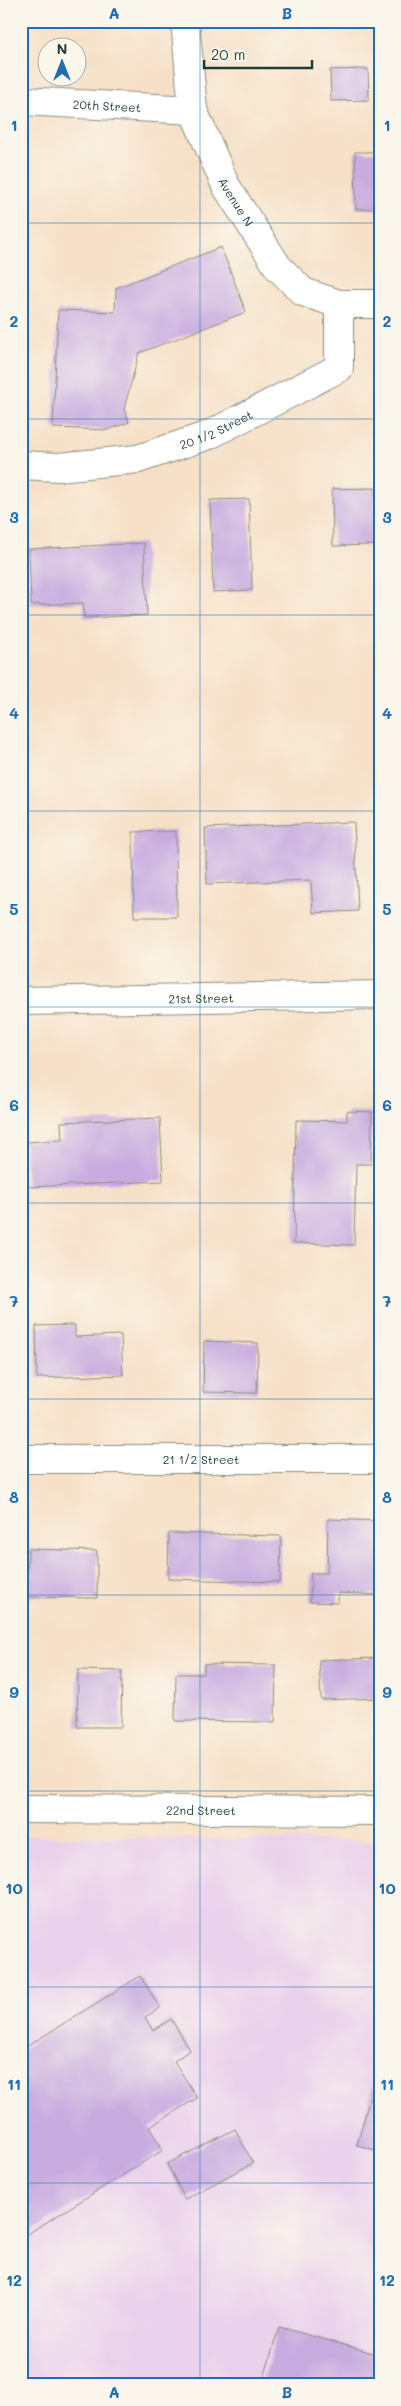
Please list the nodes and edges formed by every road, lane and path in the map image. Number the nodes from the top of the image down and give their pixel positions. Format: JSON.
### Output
{"nodes":[{"id":1,"x":185,"y":21,"type":"edge"},
{"id":2,"x":21,"y":101,"type":"edge"},
{"id":3,"x":193,"y":110,"type":"junction"},
{"id":4,"x":339,"y":304,"type":"junction"},
{"id":5,"x":380,"y":304,"type":"edge"},
{"id":6,"x":21,"y":464,"type":"edge"},
{"id":7,"x":380,"y":995,"type":"edge"},
{"id":8,"x":21,"y":1001,"type":"edge"},
{"id":9,"x":21,"y":1459,"type":"edge"},
{"id":10,"x":380,"y":1459,"type":"edge"},
{"id":11,"x":21,"y":1809,"type":"edge"},
{"id":12,"x":380,"y":1812,"type":"edge"}],
"edges":[{"from":1,"to":3,"type":"street","name":"Avenue N"},
{"from":2,"to":3,"type":"street","name":"20th Street"},
{"from":3,"to":4,"type":"street","name":"Avenue N"},
{"from":4,"to":5,"type":"street","name":"Avenue N"},
{"from":4,"to":6,"type":"street","name":"20 1/2 Street"},
{"from":7,"to":8,"type":"street","name":"21st Street"},
{"from":9,"to":10,"type":"street","name":"21 1/2 Street"},
{"from":11,"to":12,"type":"street","name":"22nd Street"}]}
